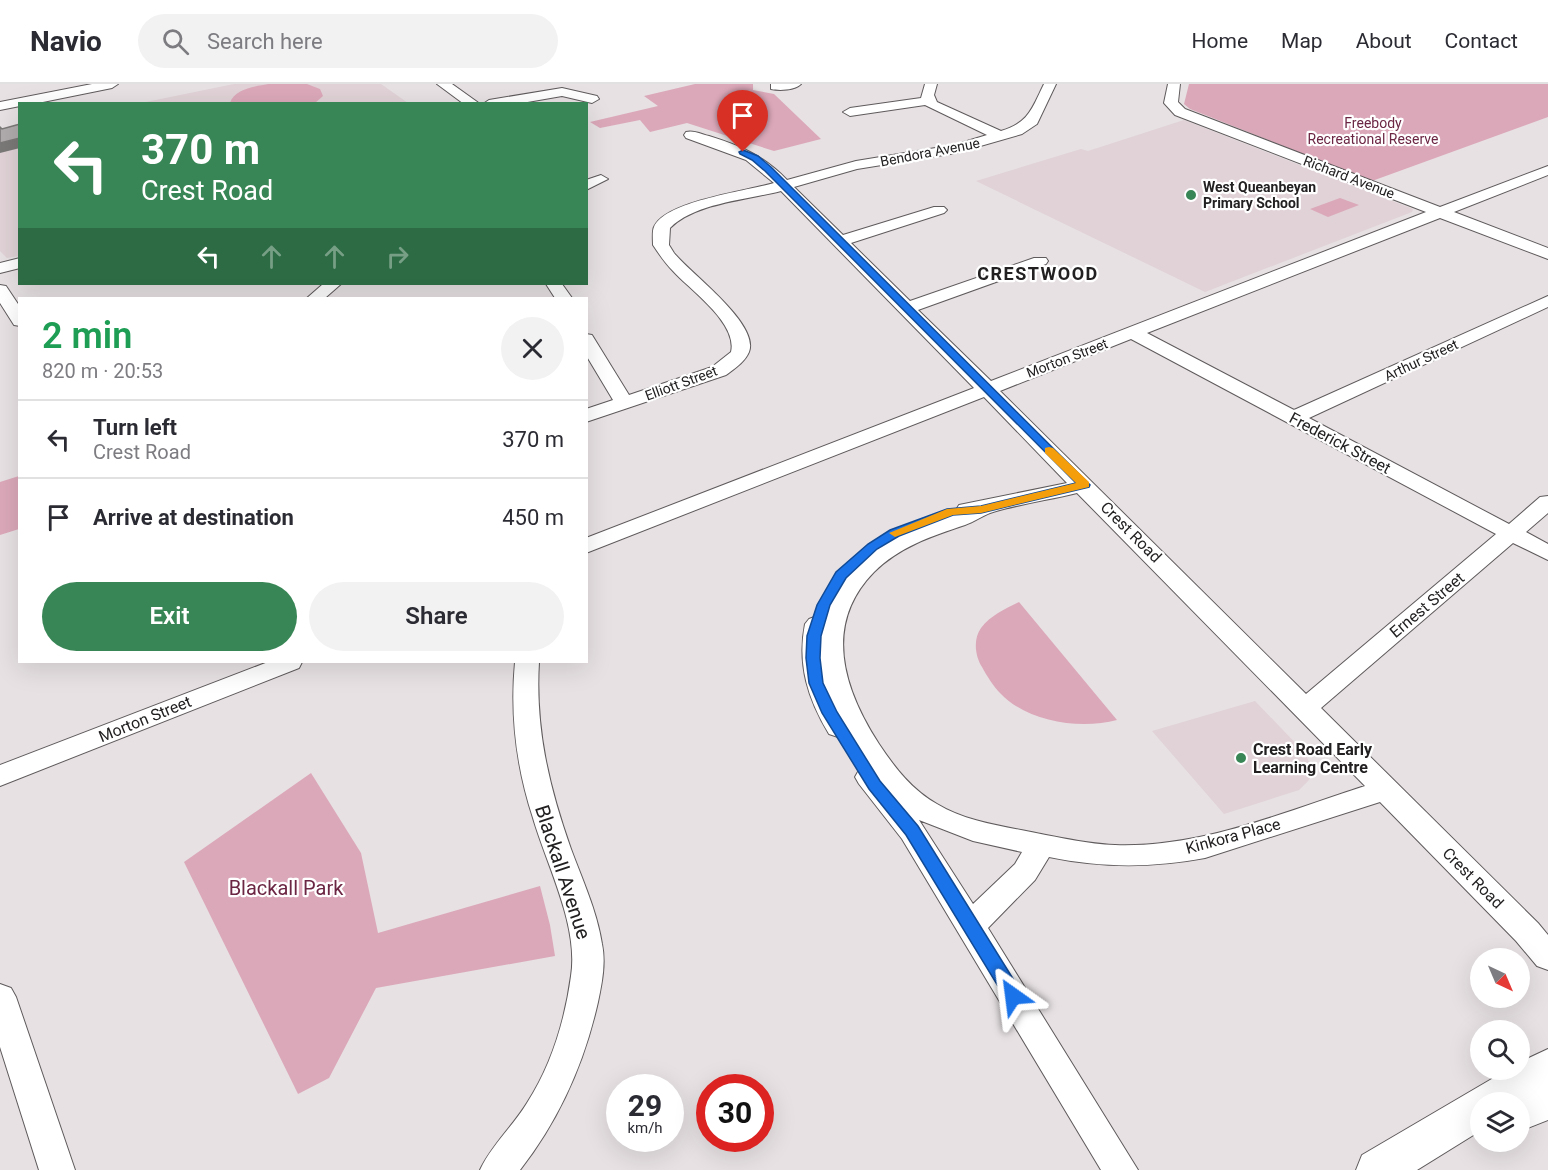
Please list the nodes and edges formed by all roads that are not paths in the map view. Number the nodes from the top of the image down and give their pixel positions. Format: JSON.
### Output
{"nodes":[{"id":1,"x":45,"y":84,"type":"edge"},
{"id":2,"x":112,"y":84,"type":"edge"},
{"id":3,"x":443,"y":84,"type":"edge"},
{"id":4,"x":795,"y":84,"type":"edge"},
{"id":5,"x":931,"y":84,"type":"edge"},
{"id":6,"x":1050,"y":84,"type":"edge"},
{"id":7,"x":1174,"y":84,"type":"edge"},
{"id":8,"x":776,"y":86,"type":"dead end"},
{"id":9,"x":55,"y":95,"type":"junction"},
{"id":10,"x":592,"y":99,"type":"dead end"},
{"id":11,"x":18,"y":102,"type":"edge"},
{"id":12,"x":20,"y":102,"type":"edge"},
{"id":13,"x":471,"y":102,"type":"edge"},
{"id":14,"x":501,"y":102,"type":"edge"},
{"id":15,"x":928,"y":102,"type":"junction"},
{"id":16,"x":0,"y":106,"type":"edge"},
{"id":17,"x":850,"y":112,"type":"dead end"},
{"id":18,"x":691,"y":135,"type":"dead end"},
{"id":19,"x":1000,"y":136,"type":"junction"},
{"id":20,"x":1548,"y":170,"type":"edge"},
{"id":21,"x":601,"y":180,"type":"dead end"},
{"id":22,"x":588,"y":185,"type":"edge"},
{"id":23,"x":785,"y":186,"type":"junction"},
{"id":24,"x":939,"y":210,"type":"dead end"},
{"id":25,"x":1439,"y":212,"type":"junction"},
{"id":26,"x":839,"y":240,"type":"junction"},
{"id":27,"x":1548,"y":254,"type":"edge"},
{"id":28,"x":1040,"y":261,"type":"dead end"},
{"id":29,"x":18,"y":264,"type":"edge"},
{"id":30,"x":0,"y":268,"type":"edge"},
{"id":31,"x":332,"y":285,"type":"edge"},
{"id":32,"x":0,"y":290,"type":"edge"},
{"id":33,"x":316,"y":297,"type":"edge"},
{"id":34,"x":1548,"y":301,"type":"edge"},
{"id":35,"x":907,"y":308,"type":"junction"},
{"id":36,"x":18,"y":318,"type":"edge"},
{"id":37,"x":1133,"y":333,"type":"junction"},
{"id":38,"x":588,"y":342,"type":"edge"},
{"id":39,"x":987,"y":390,"type":"junction"},
{"id":40,"x":624,"y":404,"type":"junction"},
{"id":41,"x":588,"y":415,"type":"edge"},
{"id":42,"x":1293,"y":418,"type":"junction"},
{"id":43,"x":1084,"y":485,"type":"junction"},
{"id":44,"x":1548,"y":502,"type":"edge"},
{"id":45,"x":981,"y":509,"type":"junction"},
{"id":46,"x":1511,"y":534,"type":"junction"},
{"id":47,"x":588,"y":545,"type":"edge"},
{"id":48,"x":1548,"y":554,"type":"edge"},
{"id":49,"x":284,"y":663,"type":"edge"},
{"id":50,"x":527,"y":663,"type":"edge"},
{"id":51,"x":235,"y":671,"type":"edge"},
{"id":52,"x":1305,"y":708,"type":"junction"},
{"id":53,"x":0,"y":776,"type":"edge"},
{"id":54,"x":1386,"y":790,"type":"junction"},
{"id":55,"x":907,"y":798,"type":"junction"},
{"id":56,"x":912,"y":831,"type":"junction"},
{"id":57,"x":1041,"y":845,"type":"junction"},
{"id":58,"x":1090,"y":855,"type":"junction"},
{"id":59,"x":1010,"y":887,"type":"junction"},
{"id":60,"x":970,"y":926,"type":"junction"},
{"id":61,"x":1537,"y":939,"type":"edge"},
{"id":62,"x":1548,"y":957,"type":"edge"},
{"id":63,"x":0,"y":997,"type":"edge"},
{"id":64,"x":1548,"y":1067,"type":"edge"},
{"id":65,"x":1506,"y":1092,"type":"edge"},
{"id":66,"x":1548,"y":1101,"type":"edge"},
{"id":67,"x":1530,"y":1108,"type":"edge"},
{"id":68,"x":1470,"y":1114,"type":"edge"},
{"id":69,"x":1470,"y":1132,"type":"edge"},
{"id":70,"x":57,"y":1170,"type":"edge"},
{"id":71,"x":498,"y":1170,"type":"edge"},
{"id":72,"x":1120,"y":1170,"type":"edge"},
{"id":73,"x":1378,"y":1170,"type":"edge"}],
"edges":[{"from":1,"to":9,"type":"street"},
{"from":2,"to":9,"type":"street"},
{"from":3,"to":13,"type":"street"},
{"from":4,"to":8,"type":"street"},
{"from":5,"to":15,"type":"street"},
{"from":6,"to":19,"type":"street","name":"Bendora Avenue"},
{"from":7,"to":25,"type":"street","name":"Richard Avenue"},
{"from":9,"to":12,"type":"street"},
{"from":10,"to":14,"type":"street"},
{"from":11,"to":16,"type":"street"},
{"from":15,"to":17,"type":"street"},
{"from":15,"to":19,"type":"street"},
{"from":18,"to":23,"type":"street","name":"Crest Road"},
{"from":19,"to":23,"type":"street","name":"Bendora Avenue"},
{"from":20,"to":25,"type":"street","name":"Morton Street"},
{"from":21,"to":22,"type":"street"},
{"from":23,"to":26,"type":"street","name":"Crest Road"},
{"from":23,"to":40,"type":"street","name":"Elliott Street"},
{"from":24,"to":26,"type":"street"},
{"from":25,"to":27,"type":"street","name":"Richard Avenue"},
{"from":25,"to":37,"type":"street","name":"Morton Street"},
{"from":26,"to":35,"type":"street","name":"Crest Road"},
{"from":28,"to":35,"type":"street"},
{"from":29,"to":30,"type":"street"},
{"from":31,"to":33,"type":"street"},
{"from":32,"to":36,"type":"street"},
{"from":34,"to":42,"type":"street","name":"Arthur Street"},
{"from":35,"to":39,"type":"street","name":"Crest Road"},
{"from":37,"to":39,"type":"street","name":"Morton Street"},
{"from":37,"to":42,"type":"street","name":"Frederick Street"},
{"from":38,"to":40,"type":"street"},
{"from":39,"to":43,"type":"street","name":"Crest Road"},
{"from":39,"to":47,"type":"street","name":"Morton Street"},
{"from":40,"to":41,"type":"street","name":"Elliott Street"},
{"from":42,"to":46,"type":"street","name":"Frederick Street"},
{"from":43,"to":45,"type":"street","name":"Kinkora Place"},
{"from":43,"to":52,"type":"street","name":"Crest Road"},
{"from":44,"to":46,"type":"street","name":"Ernest Street"},
{"from":45,"to":55,"type":"street","name":"Kinkora Place"},
{"from":45,"to":56,"type":"street","name":"Kinkora Place"},
{"from":46,"to":48,"type":"street","name":"Frederick Street"},
{"from":46,"to":52,"type":"street","name":"Ernest Street"},
{"from":49,"to":51,"type":"street","name":"Morton Street"},
{"from":50,"to":71,"type":"street","name":"Blackall Avenue"},
{"from":51,"to":53,"type":"street","name":"Morton Street"},
{"from":52,"to":54,"type":"street","name":"Crest Road"},
{"from":54,"to":58,"type":"street","name":"Kinkora Place"},
{"from":54,"to":61,"type":"street","name":"Crest Road"},
{"from":55,"to":56,"type":"street","name":"Kinkora Place"},
{"from":55,"to":57,"type":"street","name":"Kinkora Place"},
{"from":56,"to":60,"type":"street","name":"Kinkora Place"},
{"from":57,"to":58,"type":"street","name":"Kinkora Place"},
{"from":57,"to":59,"type":"street"},
{"from":58,"to":59,"type":"street"},
{"from":59,"to":60,"type":"street"},
{"from":60,"to":72,"type":"street","name":"Kinkora Place"},
{"from":61,"to":62,"type":"street","name":"Crest Road"},
{"from":63,"to":70,"type":"street"},
{"from":64,"to":65,"type":"main road"},
{"from":66,"to":67,"type":"main road"},
{"from":68,"to":73,"type":"main road"},
{"from":69,"to":73,"type":"main road"}]}
